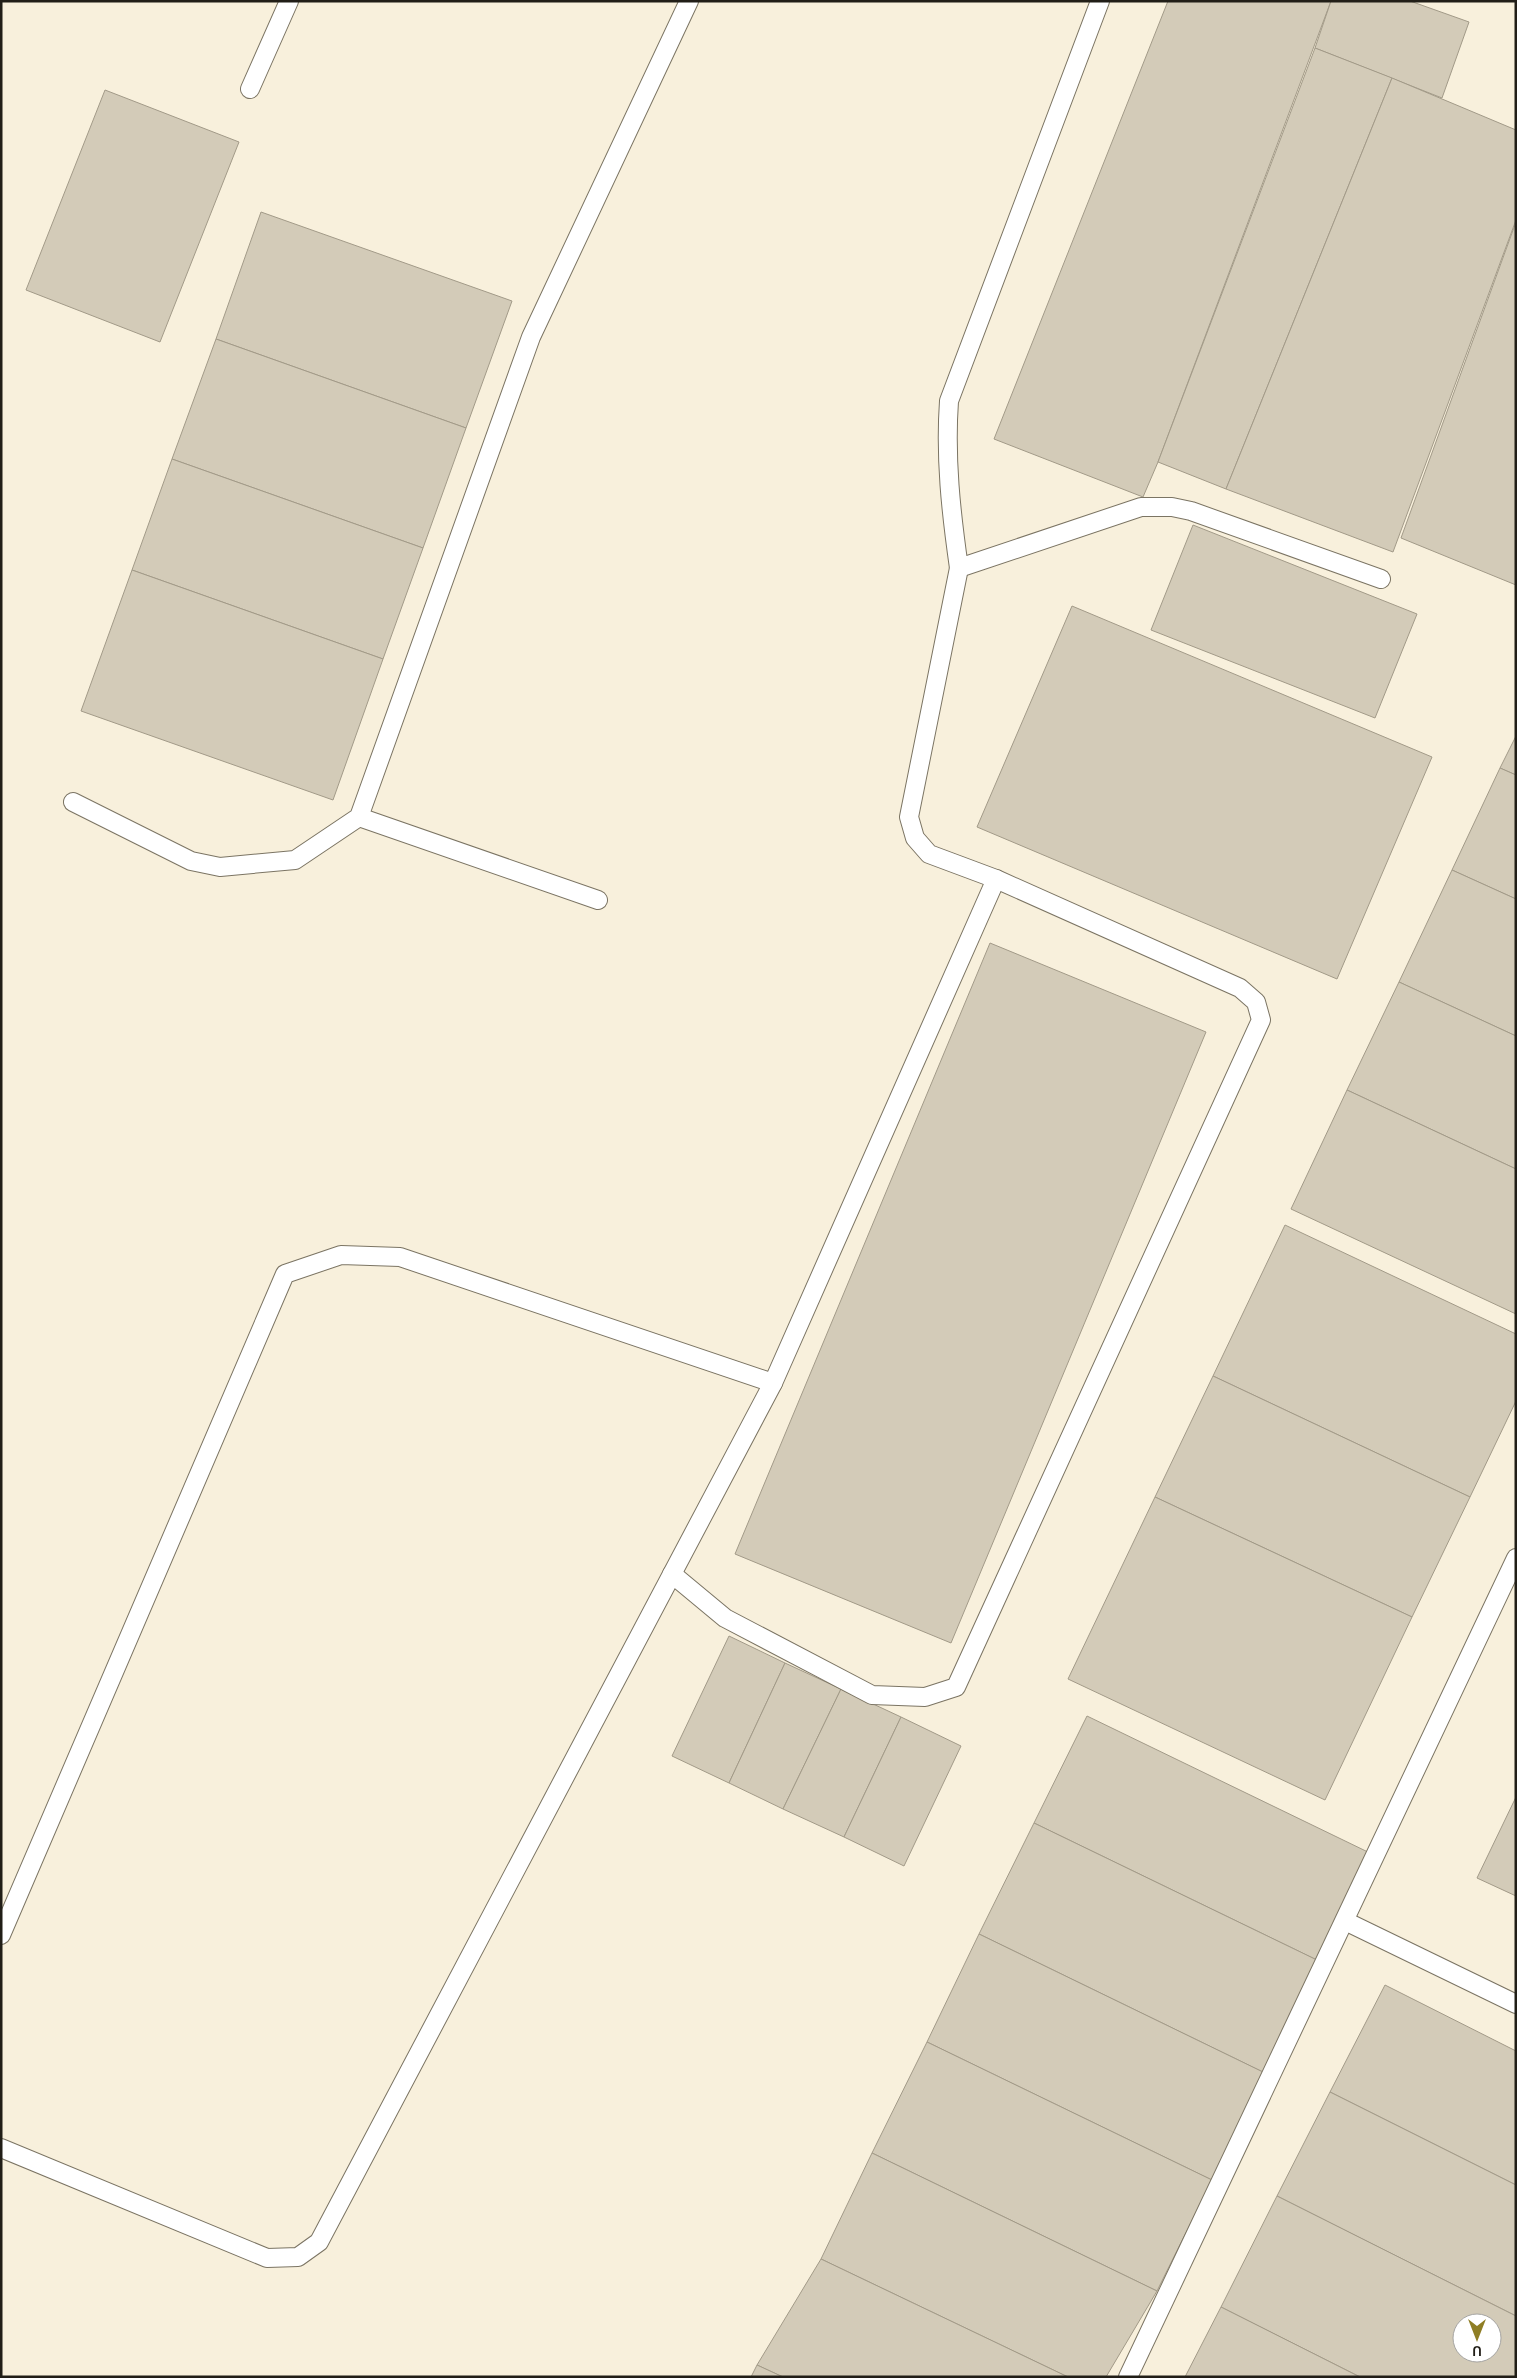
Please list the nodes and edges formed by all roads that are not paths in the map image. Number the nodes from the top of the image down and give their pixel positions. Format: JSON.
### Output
{"nodes":[{"id":1,"x":289,"y":1,"type":"edge"},
{"id":2,"x":689,"y":1,"type":"edge"},
{"id":3,"x":1100,"y":1,"type":"edge"},
{"id":4,"x":250,"y":89,"type":"dead end"},
{"id":5,"x":959,"y":568,"type":"junction"},
{"id":6,"x":1381,"y":579,"type":"dead end"},
{"id":7,"x":72,"y":802,"type":"dead end"},
{"id":8,"x":360,"y":817,"type":"junction"},
{"id":9,"x":996,"y":879,"type":"junction"},
{"id":10,"x":598,"y":900,"type":"dead end"},
{"id":11,"x":773,"y":1383,"type":"junction"},
{"id":12,"x":1516,"y":1558,"type":"edge"},
{"id":13,"x":672,"y":1574,"type":"junction"},
{"id":14,"x":1345,"y":1921,"type":"junction"},
{"id":15,"x":1,"y":1935,"type":"edge"},
{"id":16,"x":1516,"y":2004,"type":"edge"},
{"id":17,"x":1,"y":2148,"type":"edge"},
{"id":18,"x":1128,"y":2377,"type":"edge"}],
"edges":[{"from":1,"to":4,"type":"lane"},
{"from":2,"to":8,"type":"lane"},
{"from":3,"to":5,"type":"lane"},
{"from":5,"to":6,"type":"lane"},
{"from":5,"to":9,"type":"lane"},
{"from":7,"to":8,"type":"lane"},
{"from":8,"to":10,"type":"lane"},
{"from":9,"to":11,"type":"lane"},
{"from":9,"to":13,"type":"lane"},
{"from":11,"to":13,"type":"lane"},
{"from":11,"to":15,"type":"lane"},
{"from":12,"to":14,"type":"lane"},
{"from":13,"to":17,"type":"lane"},
{"from":14,"to":16,"type":"lane"},
{"from":14,"to":18,"type":"lane"}]}
